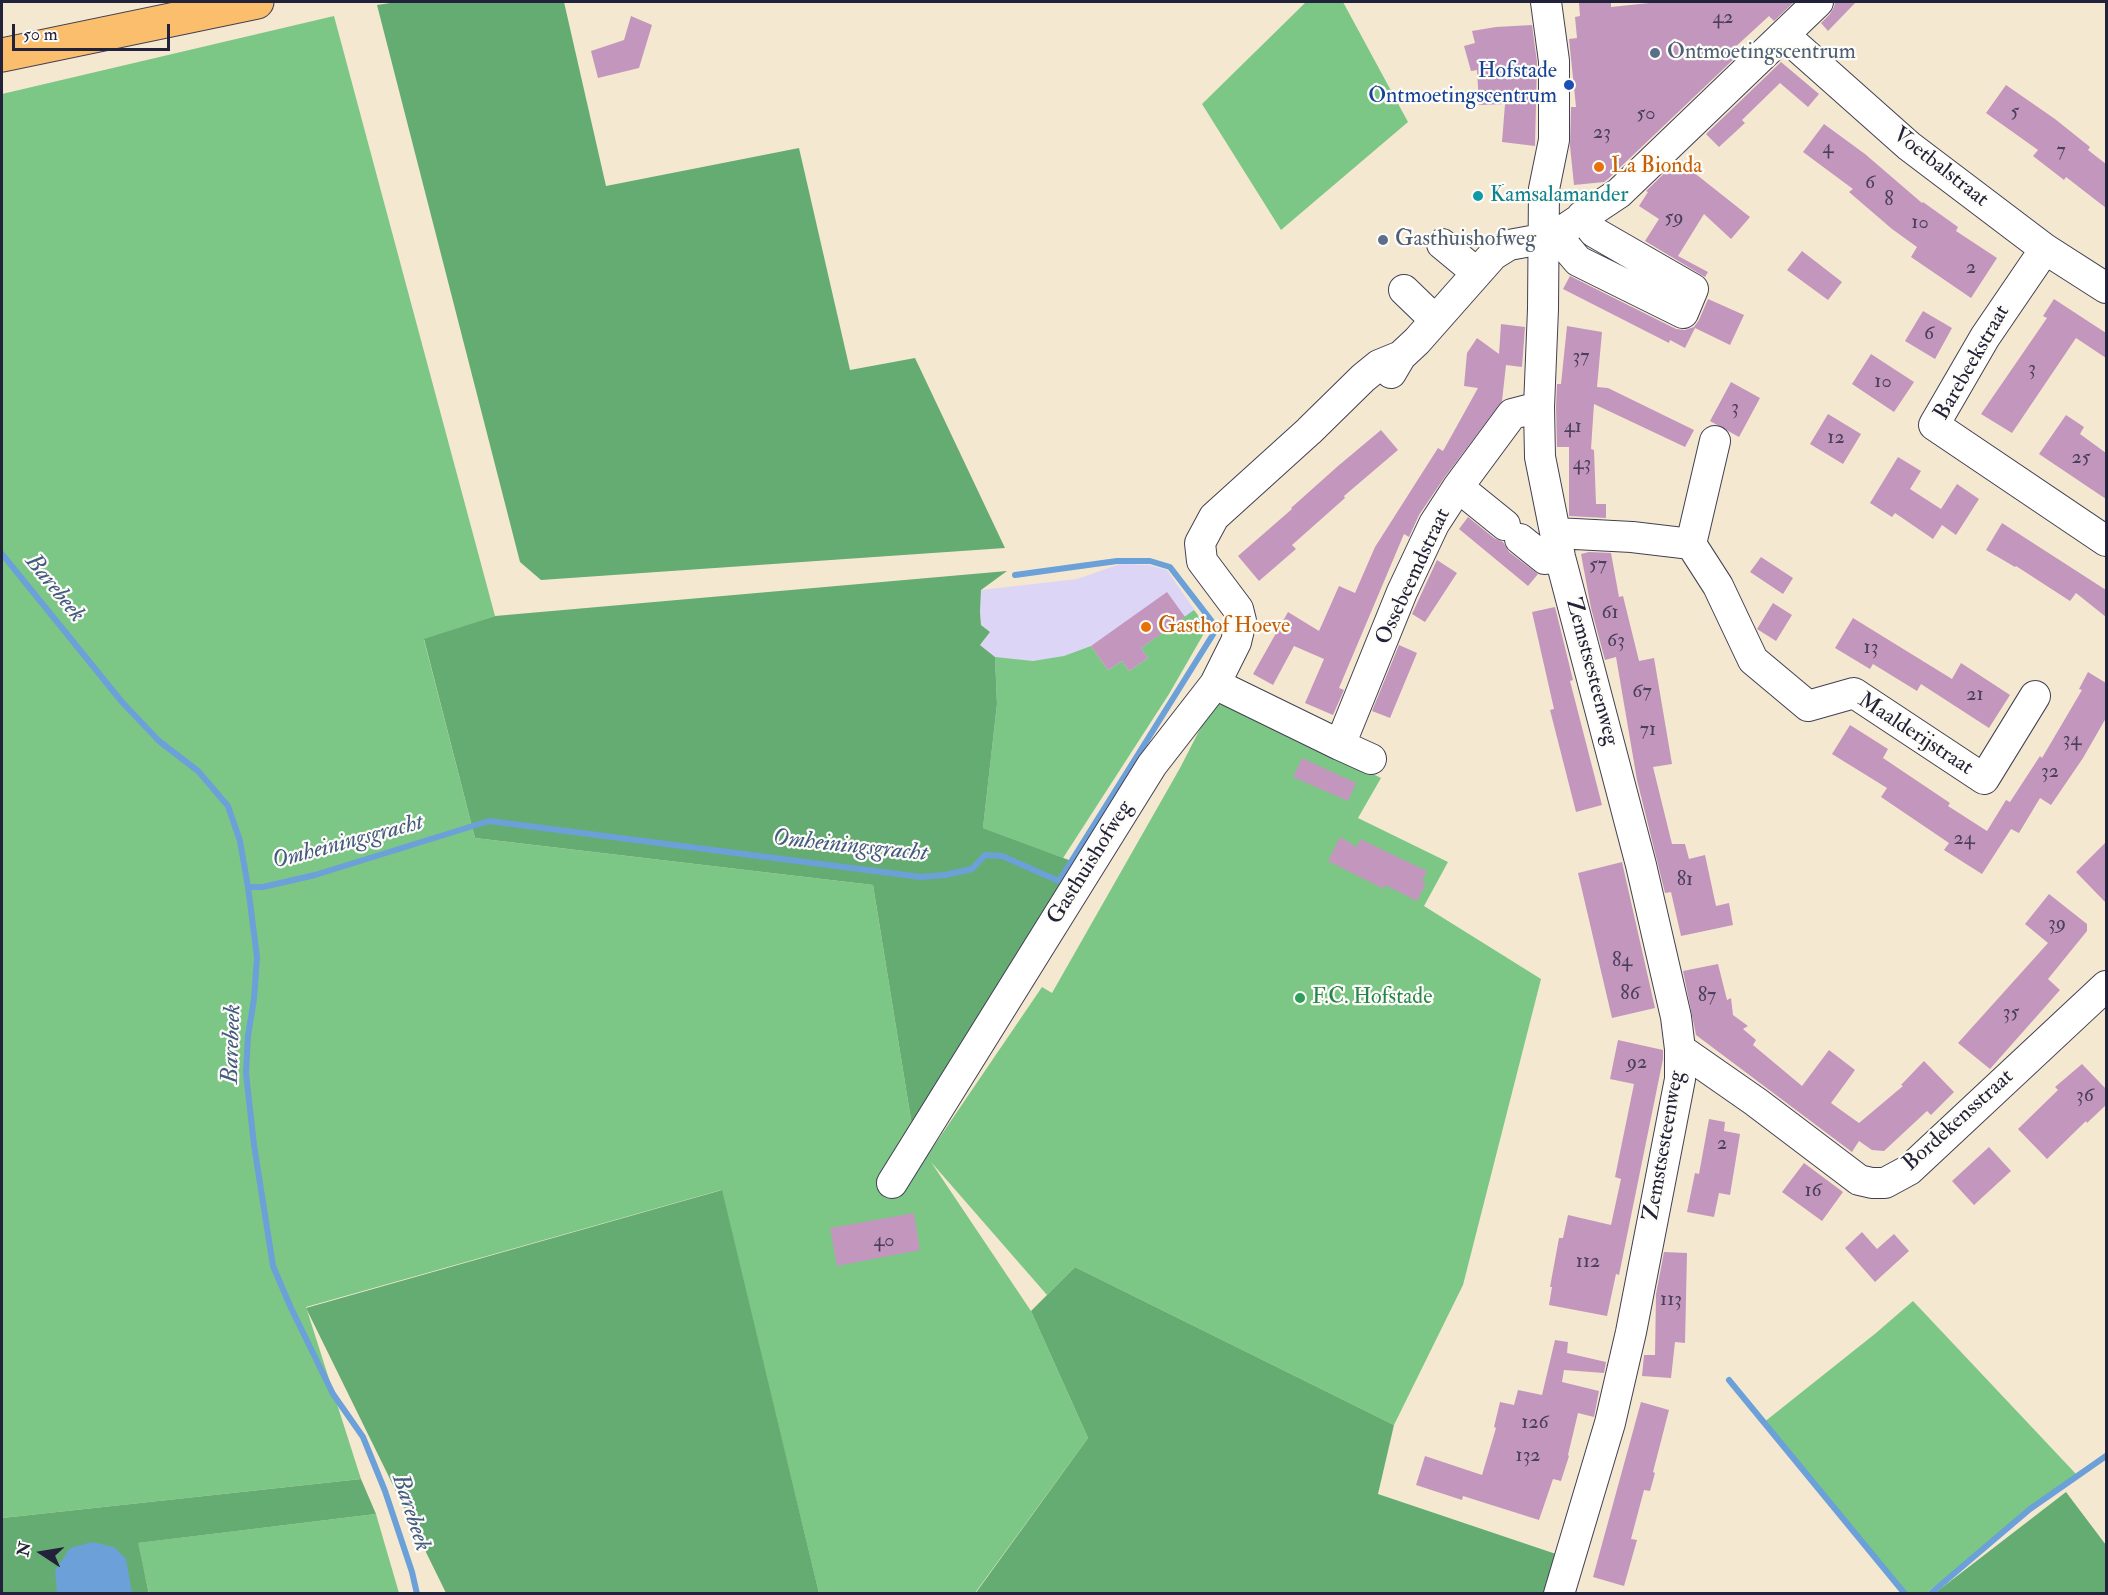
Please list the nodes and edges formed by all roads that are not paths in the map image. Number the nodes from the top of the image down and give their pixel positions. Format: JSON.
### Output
{"nodes":[{"id":1,"x":256,"y":2,"type":"edge"},
{"id":2,"x":1546,"y":2,"type":"edge"},
{"id":3,"x":1818,"y":2,"type":"edge"},
{"id":4,"x":1784,"y":35,"type":"junction"},
{"id":5,"x":2,"y":55,"type":"edge"},
{"id":6,"x":1582,"y":216,"type":"junction"},
{"id":7,"x":1549,"y":237,"type":"junction"},
{"id":8,"x":1442,"y":244,"type":"dead end"},
{"id":9,"x":2045,"y":249,"type":"junction"},
{"id":10,"x":1477,"y":273,"type":"junction"},
{"id":11,"x":2106,"y":288,"type":"edge"},
{"id":12,"x":1404,"y":290,"type":"dead end"},
{"id":13,"x":1436,"y":320,"type":"junction"},
{"id":14,"x":1539,"y":407,"type":"junction"},
{"id":15,"x":1715,"y":441,"type":"dead end"},
{"id":16,"x":1458,"y":487,"type":"junction"},
{"id":17,"x":2106,"y":541,"type":"edge"},
{"id":18,"x":1691,"y":544,"type":"junction"},
{"id":19,"x":1558,"y":545,"type":"junction"},
{"id":20,"x":1215,"y":684,"type":"junction"},
{"id":21,"x":2035,"y":696,"type":"dead end"},
{"id":22,"x":1340,"y":745,"type":"junction"},
{"id":23,"x":1371,"y":759,"type":"dead end"},
{"id":24,"x":2106,"y":986,"type":"edge"},
{"id":25,"x":1680,"y":1049,"type":"junction"},
{"id":26,"x":892,"y":1183,"type":"dead end"},
{"id":27,"x":1559,"y":1593,"type":"edge"}],
"edges":[{"from":1,"to":5,"type":"main road"},
{"from":2,"to":7,"type":"street","name":"Zemstsesteenweg"},
{"from":3,"to":4,"type":"street"},
{"from":4,"to":6,"type":"street"},
{"from":4,"to":9,"type":"street","name":"Voetbalstraat"},
{"from":6,"to":7,"type":"street"},
{"from":6,"to":7,"type":"street"},
{"from":7,"to":10,"type":"street","name":"Gasthuishofweg"},
{"from":7,"to":14,"type":"street","name":"Zemstsesteenweg"},
{"from":8,"to":10,"type":"street"},
{"from":9,"to":11,"type":"street","name":"Voetbalstraat"},
{"from":9,"to":17,"type":"street","name":"Barebeekstraat"},
{"from":10,"to":13,"type":"street","name":"Gasthuishofweg"},
{"from":12,"to":13,"type":"street"},
{"from":13,"to":20,"type":"street","name":"Gasthuishofweg"},
{"from":14,"to":16,"type":"street","name":"Ossebeemdstraat"},
{"from":14,"to":19,"type":"street","name":"Zemstsesteenweg"},
{"from":15,"to":18,"type":"street"},
{"from":16,"to":19,"type":"street"},
{"from":16,"to":22,"type":"street","name":"Ossebeemdstraat"},
{"from":18,"to":19,"type":"street"},
{"from":18,"to":21,"type":"street","name":"Maalderijstraat"},
{"from":19,"to":25,"type":"street","name":"Zemstsesteenweg"},
{"from":20,"to":22,"type":"street"},
{"from":20,"to":26,"type":"street","name":"Gasthuishofweg"},
{"from":22,"to":23,"type":"street"},
{"from":24,"to":25,"type":"street","name":"Bordekensstraat"},
{"from":25,"to":27,"type":"street","name":"Zemstsesteenweg"}]}
